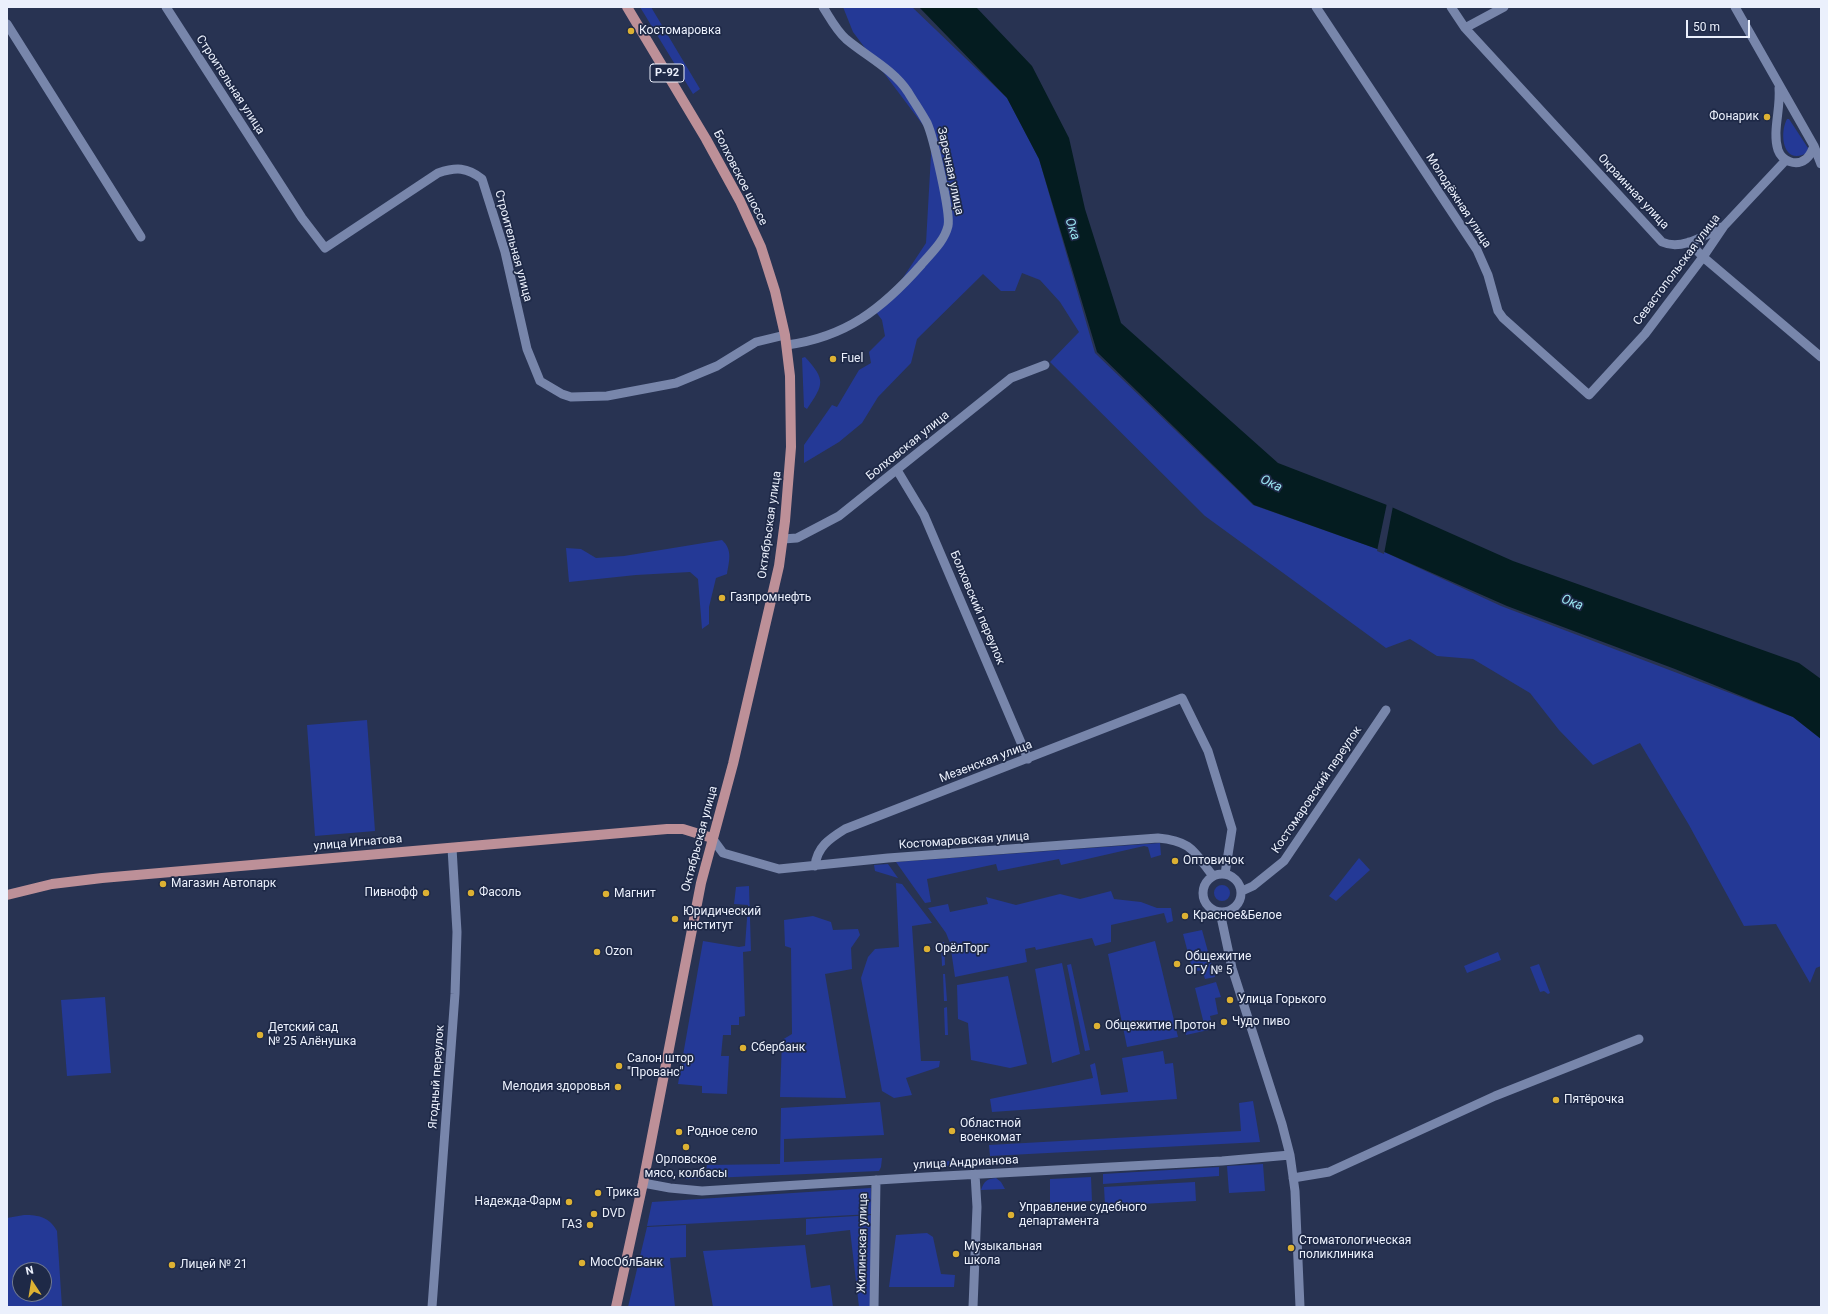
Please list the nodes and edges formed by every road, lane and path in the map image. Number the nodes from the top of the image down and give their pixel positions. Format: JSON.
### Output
{"nodes":[{"id":1,"x":166,"y":7,"type":"edge"},
{"id":2,"x":627,"y":7,"type":"edge"},
{"id":3,"x":823,"y":7,"type":"edge"},
{"id":4,"x":1316,"y":7,"type":"edge"},
{"id":5,"x":1451,"y":7,"type":"edge"},
{"id":6,"x":1504,"y":7,"type":"edge"},
{"id":7,"x":1735,"y":7,"type":"edge"},
{"id":8,"x":7,"y":24,"type":"edge"},
{"id":9,"x":1466,"y":28,"type":"junction"},
{"id":10,"x":1779,"y":86,"type":"junction"},
{"id":11,"x":1818,"y":143,"type":"edge"},
{"id":12,"x":1785,"y":161,"type":"junction"},
{"id":13,"x":1821,"y":164,"type":"edge"},
{"id":14,"x":1724,"y":226,"type":"junction"},
{"id":15,"x":141,"y":237,"type":"dead end"},
{"id":16,"x":1689,"y":242,"type":"junction"},
{"id":17,"x":1703,"y":257,"type":"junction"},
{"id":18,"x":786,"y":340,"type":"junction"},
{"id":19,"x":1821,"y":357,"type":"edge"},
{"id":20,"x":1045,"y":365,"type":"dead end"},
{"id":21,"x":790,"y":376,"type":"joint"},
{"id":22,"x":1589,"y":395,"type":"joint"},
{"id":23,"x":897,"y":470,"type":"junction"},
{"id":24,"x":783,"y":539,"type":"junction"},
{"id":25,"x":1386,"y":710,"type":"dead end"},
{"id":26,"x":1028,"y":759,"type":"junction"},
{"id":27,"x":712,"y":838,"type":"junction"},
{"id":28,"x":452,"y":848,"type":"junction"},
{"id":29,"x":815,"y":866,"type":"junction"},
{"id":30,"x":1225,"y":874,"type":"junction"},
{"id":31,"x":1213,"y":876,"type":"junction"},
{"id":32,"x":1242,"y":891,"type":"junction"},
{"id":33,"x":7,"y":895,"type":"edge"},
{"id":34,"x":1220,"y":912,"type":"junction"},
{"id":35,"x":1639,"y":1039,"type":"dead end"},
{"id":36,"x":1290,"y":1155,"type":"junction"},
{"id":37,"x":975,"y":1174,"type":"junction"},
{"id":38,"x":1293,"y":1178,"type":"junction"},
{"id":39,"x":876,"y":1180,"type":"junction"},
{"id":40,"x":643,"y":1183,"type":"junction"},
{"id":41,"x":432,"y":1307,"type":"edge"},
{"id":42,"x":616,"y":1307,"type":"edge"},
{"id":43,"x":874,"y":1307,"type":"edge"},
{"id":44,"x":973,"y":1307,"type":"edge"},
{"id":45,"x":1300,"y":1307,"type":"edge"}],
"edges":[{"from":1,"to":18,"type":"street","name":"Строительная улица"},
{"from":2,"to":18,"type":"main road","name":"Болховское шоссе","number":"Р-92"},
{"from":3,"to":18,"type":"street","name":"Заречная улица"},
{"from":4,"to":22,"type":"street","name":"Молодёжная улица"},
{"from":5,"to":9,"type":"street","name":"Окраинная улица"},
{"from":6,"to":9,"type":"street"},
{"from":7,"to":10,"type":"street"},
{"from":8,"to":15,"type":"street"},
{"from":9,"to":16,"type":"street","name":"Окраинная улица"},
{"from":10,"to":11,"type":"street"},
{"from":10,"to":12,"type":"street"},
{"from":11,"to":12,"type":"street"},
{"from":11,"to":13,"type":"street"},
{"from":12,"to":14,"type":"street","name":"Севастопольская улица"},
{"from":14,"to":16,"type":"street","name":"Окраинная улица"},
{"from":14,"to":17,"type":"street","name":"Севастопольская улица"},
{"from":16,"to":17,"type":"street"},
{"from":17,"to":19,"type":"street"},
{"from":17,"to":22,"type":"street","name":"Севастопольская улица"},
{"from":18,"to":21,"type":"main road","name":"Болховское шоссе","number":"Р-92"},
{"from":20,"to":23,"type":"street","name":"Болховская улица"},
{"from":21,"to":24,"type":"main road","name":"Октябрьская улица"},
{"from":23,"to":24,"type":"street","name":"Болховская улица"},
{"from":23,"to":26,"type":"street","name":"Болховский переулок"},
{"from":24,"to":27,"type":"main road","name":"Октябрьская улица"},
{"from":25,"to":32,"type":"street","name":"Костомаровский переулок"},
{"from":26,"to":29,"type":"street","name":"Мезенская улица"},
{"from":26,"to":30,"type":"street","name":"Мезенская улица"},
{"from":27,"to":28,"type":"main road","name":"улица Игнатова"},
{"from":27,"to":29,"type":"street","name":"Костомаровская улица"},
{"from":27,"to":40,"type":"main road","name":"Октябрьская улица"},
{"from":28,"to":33,"type":"main road","name":"улица Игнатова"},
{"from":28,"to":41,"type":"street","name":"Ягодный переулок"},
{"from":29,"to":31,"type":"street","name":"Костомаровская улица"},
{"from":30,"to":31,"type":"street"},
{"from":30,"to":32,"type":"street"},
{"from":31,"to":34,"type":"street"},
{"from":32,"to":34,"type":"street"},
{"from":34,"to":36,"type":"street"},
{"from":35,"to":38,"type":"street"},
{"from":36,"to":37,"type":"street","name":"улица Андрианова"},
{"from":36,"to":38,"type":"street"},
{"from":37,"to":39,"type":"street","name":"улица Андрианова"},
{"from":37,"to":44,"type":"street"},
{"from":38,"to":45,"type":"street"},
{"from":39,"to":40,"type":"street","name":"улица Андрианова"},
{"from":39,"to":43,"type":"street","name":"Жилинская улица"},
{"from":40,"to":42,"type":"main road","name":"Октябрьская улица"}]}
